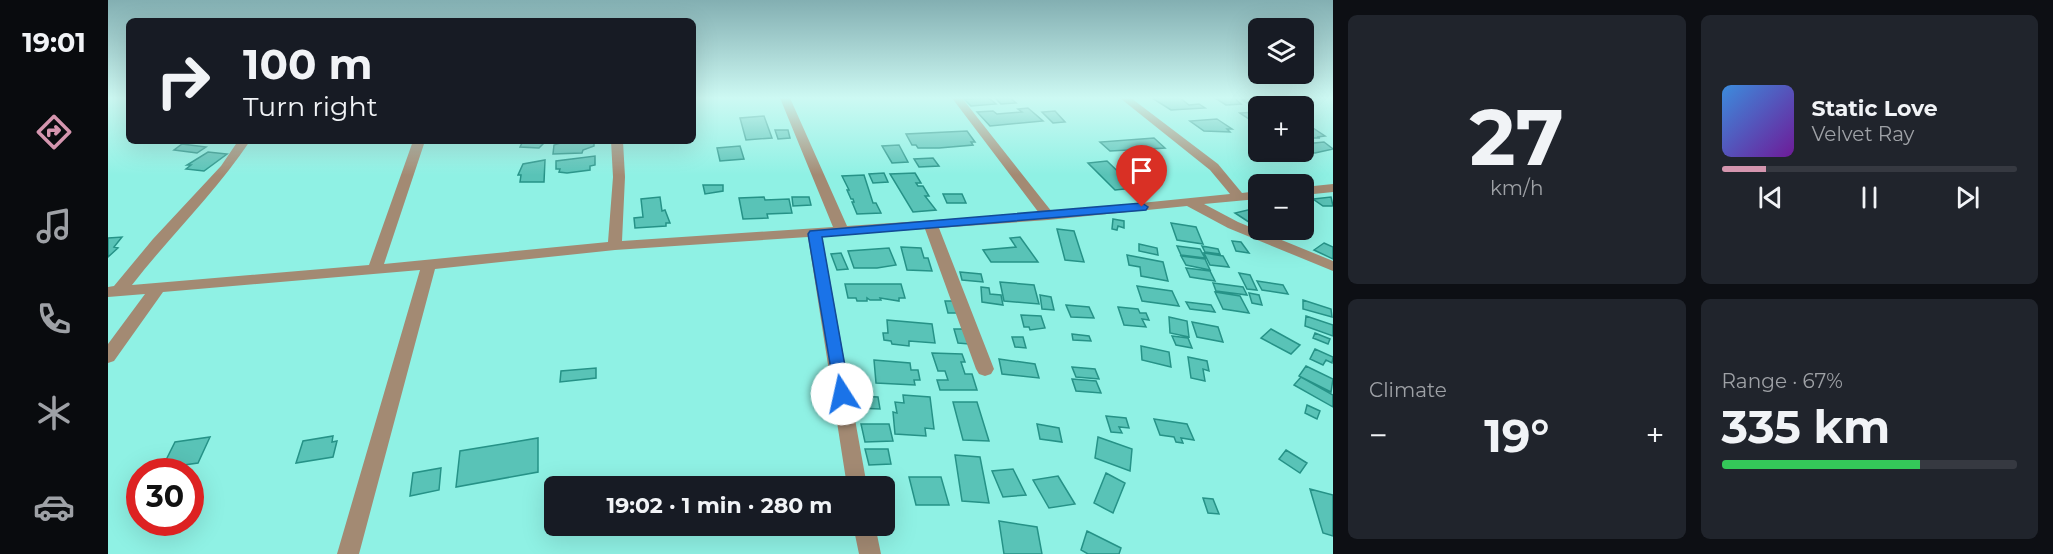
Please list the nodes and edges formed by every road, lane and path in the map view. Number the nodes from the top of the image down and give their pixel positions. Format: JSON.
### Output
{"nodes":[{"id":1,"x":796,"y":124,"type":"edge"},
{"id":2,"x":977,"y":124,"type":"edge"},
{"id":3,"x":1158,"y":124,"type":"edge"},
{"id":4,"x":242,"y":144,"type":"edge"},
{"id":5,"x":417,"y":144,"type":"edge"},
{"id":6,"x":617,"y":144,"type":"edge"},
{"id":7,"x":1333,"y":188,"type":"edge"},
{"id":8,"x":1314,"y":190,"type":"edge"},
{"id":9,"x":1248,"y":196,"type":"edge"},
{"id":10,"x":1239,"y":197,"type":"junction"},
{"id":11,"x":1189,"y":202,"type":"junction"},
{"id":12,"x":1048,"y":216,"type":"junction"},
{"id":13,"x":931,"y":225,"type":"junction"},
{"id":14,"x":842,"y":231,"type":"junction"},
{"id":15,"x":815,"y":234,"type":"junction"},
{"id":16,"x":615,"y":246,"type":"junction"},
{"id":17,"x":429,"y":265,"type":"junction"},
{"id":18,"x":1333,"y":266,"type":"edge"},
{"id":19,"x":375,"y":269,"type":"junction"},
{"id":20,"x":158,"y":288,"type":"junction"},
{"id":21,"x":114,"y":291,"type":"edge"},
{"id":22,"x":108,"y":357,"type":"edge"},
{"id":23,"x":986,"y":369,"type":"dead end"},
{"id":24,"x":855,"y":476,"type":"edge"},
{"id":25,"x":866,"y":536,"type":"edge"},
{"id":26,"x":348,"y":554,"type":"edge"},
{"id":27,"x":870,"y":554,"type":"edge"}],
"edges":[{"from":1,"to":14,"type":"street"},
{"from":2,"to":12,"type":"street"},
{"from":3,"to":10,"type":"street"},
{"from":4,"to":21,"type":"street"},
{"from":5,"to":19,"type":"street"},
{"from":6,"to":16,"type":"street"},
{"from":7,"to":8,"type":"street"},
{"from":9,"to":10,"type":"street"},
{"from":10,"to":11,"type":"street"},
{"from":11,"to":12,"type":"street"},
{"from":11,"to":18,"type":"street"},
{"from":12,"to":13,"type":"street"},
{"from":13,"to":14,"type":"street"},
{"from":13,"to":23,"type":"street"},
{"from":14,"to":15,"type":"street"},
{"from":15,"to":16,"type":"street"},
{"from":15,"to":24,"type":"street"},
{"from":16,"to":17,"type":"street"},
{"from":17,"to":19,"type":"street"},
{"from":17,"to":26,"type":"street"},
{"from":19,"to":20,"type":"street"},
{"from":20,"to":21,"type":"street"},
{"from":20,"to":22,"type":"street"},
{"from":25,"to":27,"type":"street"}]}
